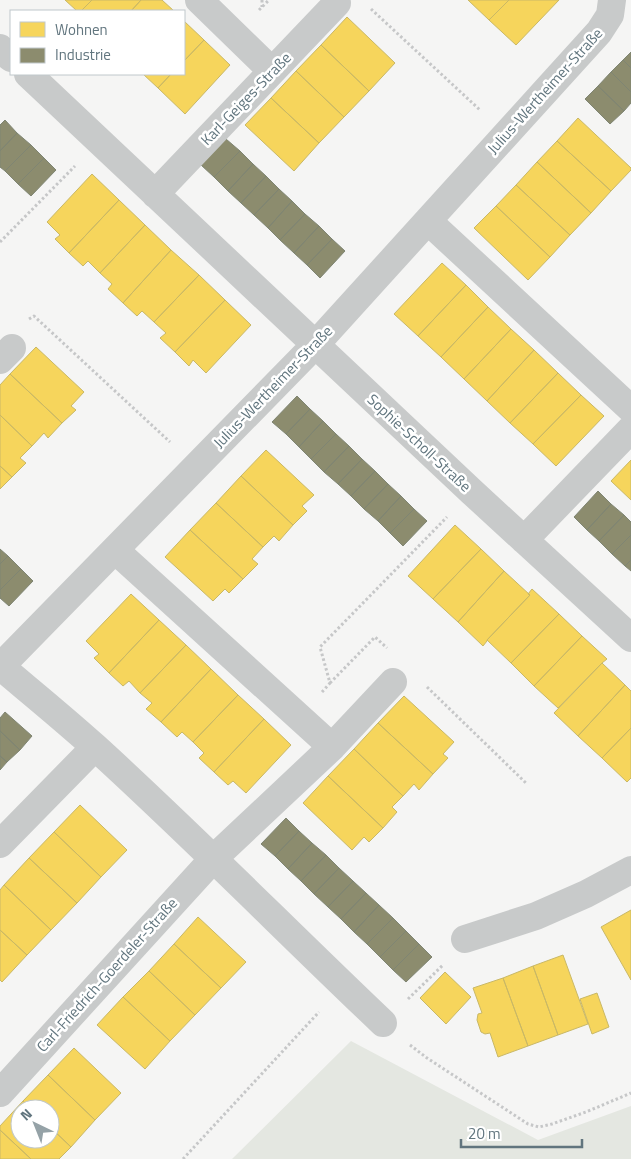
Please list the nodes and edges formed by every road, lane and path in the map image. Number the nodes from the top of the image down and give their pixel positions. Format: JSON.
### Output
{"nodes":[{"id":1,"x":199,"y":0,"type":"edge"},
{"id":2,"x":262,"y":0,"type":"edge"},
{"id":3,"x":612,"y":0,"type":"edge"},
{"id":4,"x":337,"y":3,"type":"dead end"},
{"id":5,"x":369,"y":7,"type":"dead end"},
{"id":6,"x":262,"y":8,"type":"dead end"},
{"id":7,"x":0,"y":48,"type":"edge"},
{"id":8,"x":10,"y":57,"type":"edge"},
{"id":9,"x":272,"y":71,"type":"junction"},
{"id":10,"x":29,"y":75,"type":"edge"},
{"id":11,"x":506,"y":135,"type":"junction"},
{"id":12,"x":99,"y":141,"type":"junction"},
{"id":13,"x":155,"y":194,"type":"junction"},
{"id":14,"x":428,"y":221,"type":"junction"},
{"id":15,"x":0,"y":242,"type":"edge"},
{"id":16,"x":28,"y":320,"type":"dead end"},
{"id":17,"x":315,"y":345,"type":"junction"},
{"id":18,"x":631,"y":409,"type":"edge"},
{"id":19,"x":631,"y":429,"type":"edge"},
{"id":20,"x":197,"y":466,"type":"junction"},
{"id":21,"x":472,"y":492,"type":"junction"},
{"id":22,"x":524,"y":540,"type":"junction"},
{"id":23,"x":115,"y":550,"type":"junction"},
{"id":24,"x":631,"y":638,"type":"edge"},
{"id":25,"x":0,"y":666,"type":"edge"},
{"id":26,"x":393,"y":682,"type":"joint"},
{"id":27,"x":299,"y":716,"type":"junction"},
{"id":28,"x":332,"y":746,"type":"junction"},
{"id":29,"x":95,"y":747,"type":"junction"},
{"id":30,"x":527,"y":784,"type":"dead end"},
{"id":31,"x":0,"y":844,"type":"edge"},
{"id":32,"x":214,"y":858,"type":"junction"},
{"id":33,"x":631,"y":870,"type":"edge"},
{"id":34,"x":465,"y":939,"type":"joint"},
{"id":35,"x":344,"y":986,"type":"junction"},
{"id":36,"x":383,"y":1023,"type":"junction"},
{"id":37,"x":0,"y":1092,"type":"edge"},
{"id":38,"x":631,"y":1093,"type":"edge"},
{"id":39,"x":183,"y":1159,"type":"edge"}],
"edges":[{"from":1,"to":9,"type":"street"},
{"from":2,"to":6,"type":"path"},
{"from":3,"to":11,"type":"street","name":"Julius-Wertheimer-Straße"},
{"from":4,"to":9,"type":"street","name":"Karl-Geiges-Straße"},
{"from":5,"to":11,"type":"path"},
{"from":7,"to":8,"type":"street"},
{"from":9,"to":13,"type":"street","name":"Karl-Geiges-Straße"},
{"from":10,"to":12,"type":"street"},
{"from":11,"to":14,"type":"street","name":"Julius-Wertheimer-Straße"},
{"from":12,"to":13,"type":"street"},
{"from":12,"to":15,"type":"path"},
{"from":13,"to":17,"type":"street"},
{"from":14,"to":17,"type":"street","name":"Julius-Wertheimer-Straße"},
{"from":14,"to":18,"type":"street"},
{"from":16,"to":20,"type":"path"},
{"from":17,"to":20,"type":"street","name":"Julius-Wertheimer-Straße"},
{"from":17,"to":21,"type":"street","name":"Sophie-Scholl-Straße"},
{"from":19,"to":22,"type":"street"},
{"from":20,"to":23,"type":"street","name":"Julius-Wertheimer-Straße"},
{"from":21,"to":22,"type":"street","name":"Sophie-Scholl-Straße"},
{"from":21,"to":27,"type":"path"},
{"from":22,"to":24,"type":"street","name":"Sophie-Scholl-Straße"},
{"from":23,"to":25,"type":"street","name":"Julius-Wertheimer-Straße"},
{"from":23,"to":27,"type":"street"},
{"from":25,"to":29,"type":"street"},
{"from":26,"to":28,"type":"street"},
{"from":26,"to":30,"type":"path"},
{"from":27,"to":28,"type":"street"},
{"from":28,"to":32,"type":"street"},
{"from":29,"to":31,"type":"street"},
{"from":29,"to":32,"type":"street"},
{"from":32,"to":35,"type":"street"},
{"from":32,"to":37,"type":"street","name":"Carl-Friedrich-Goerdeler-Straße"},
{"from":33,"to":34,"type":"street"},
{"from":34,"to":36,"type":"path"},
{"from":35,"to":36,"type":"street"},
{"from":35,"to":39,"type":"path"},
{"from":36,"to":38,"type":"path"}]}
